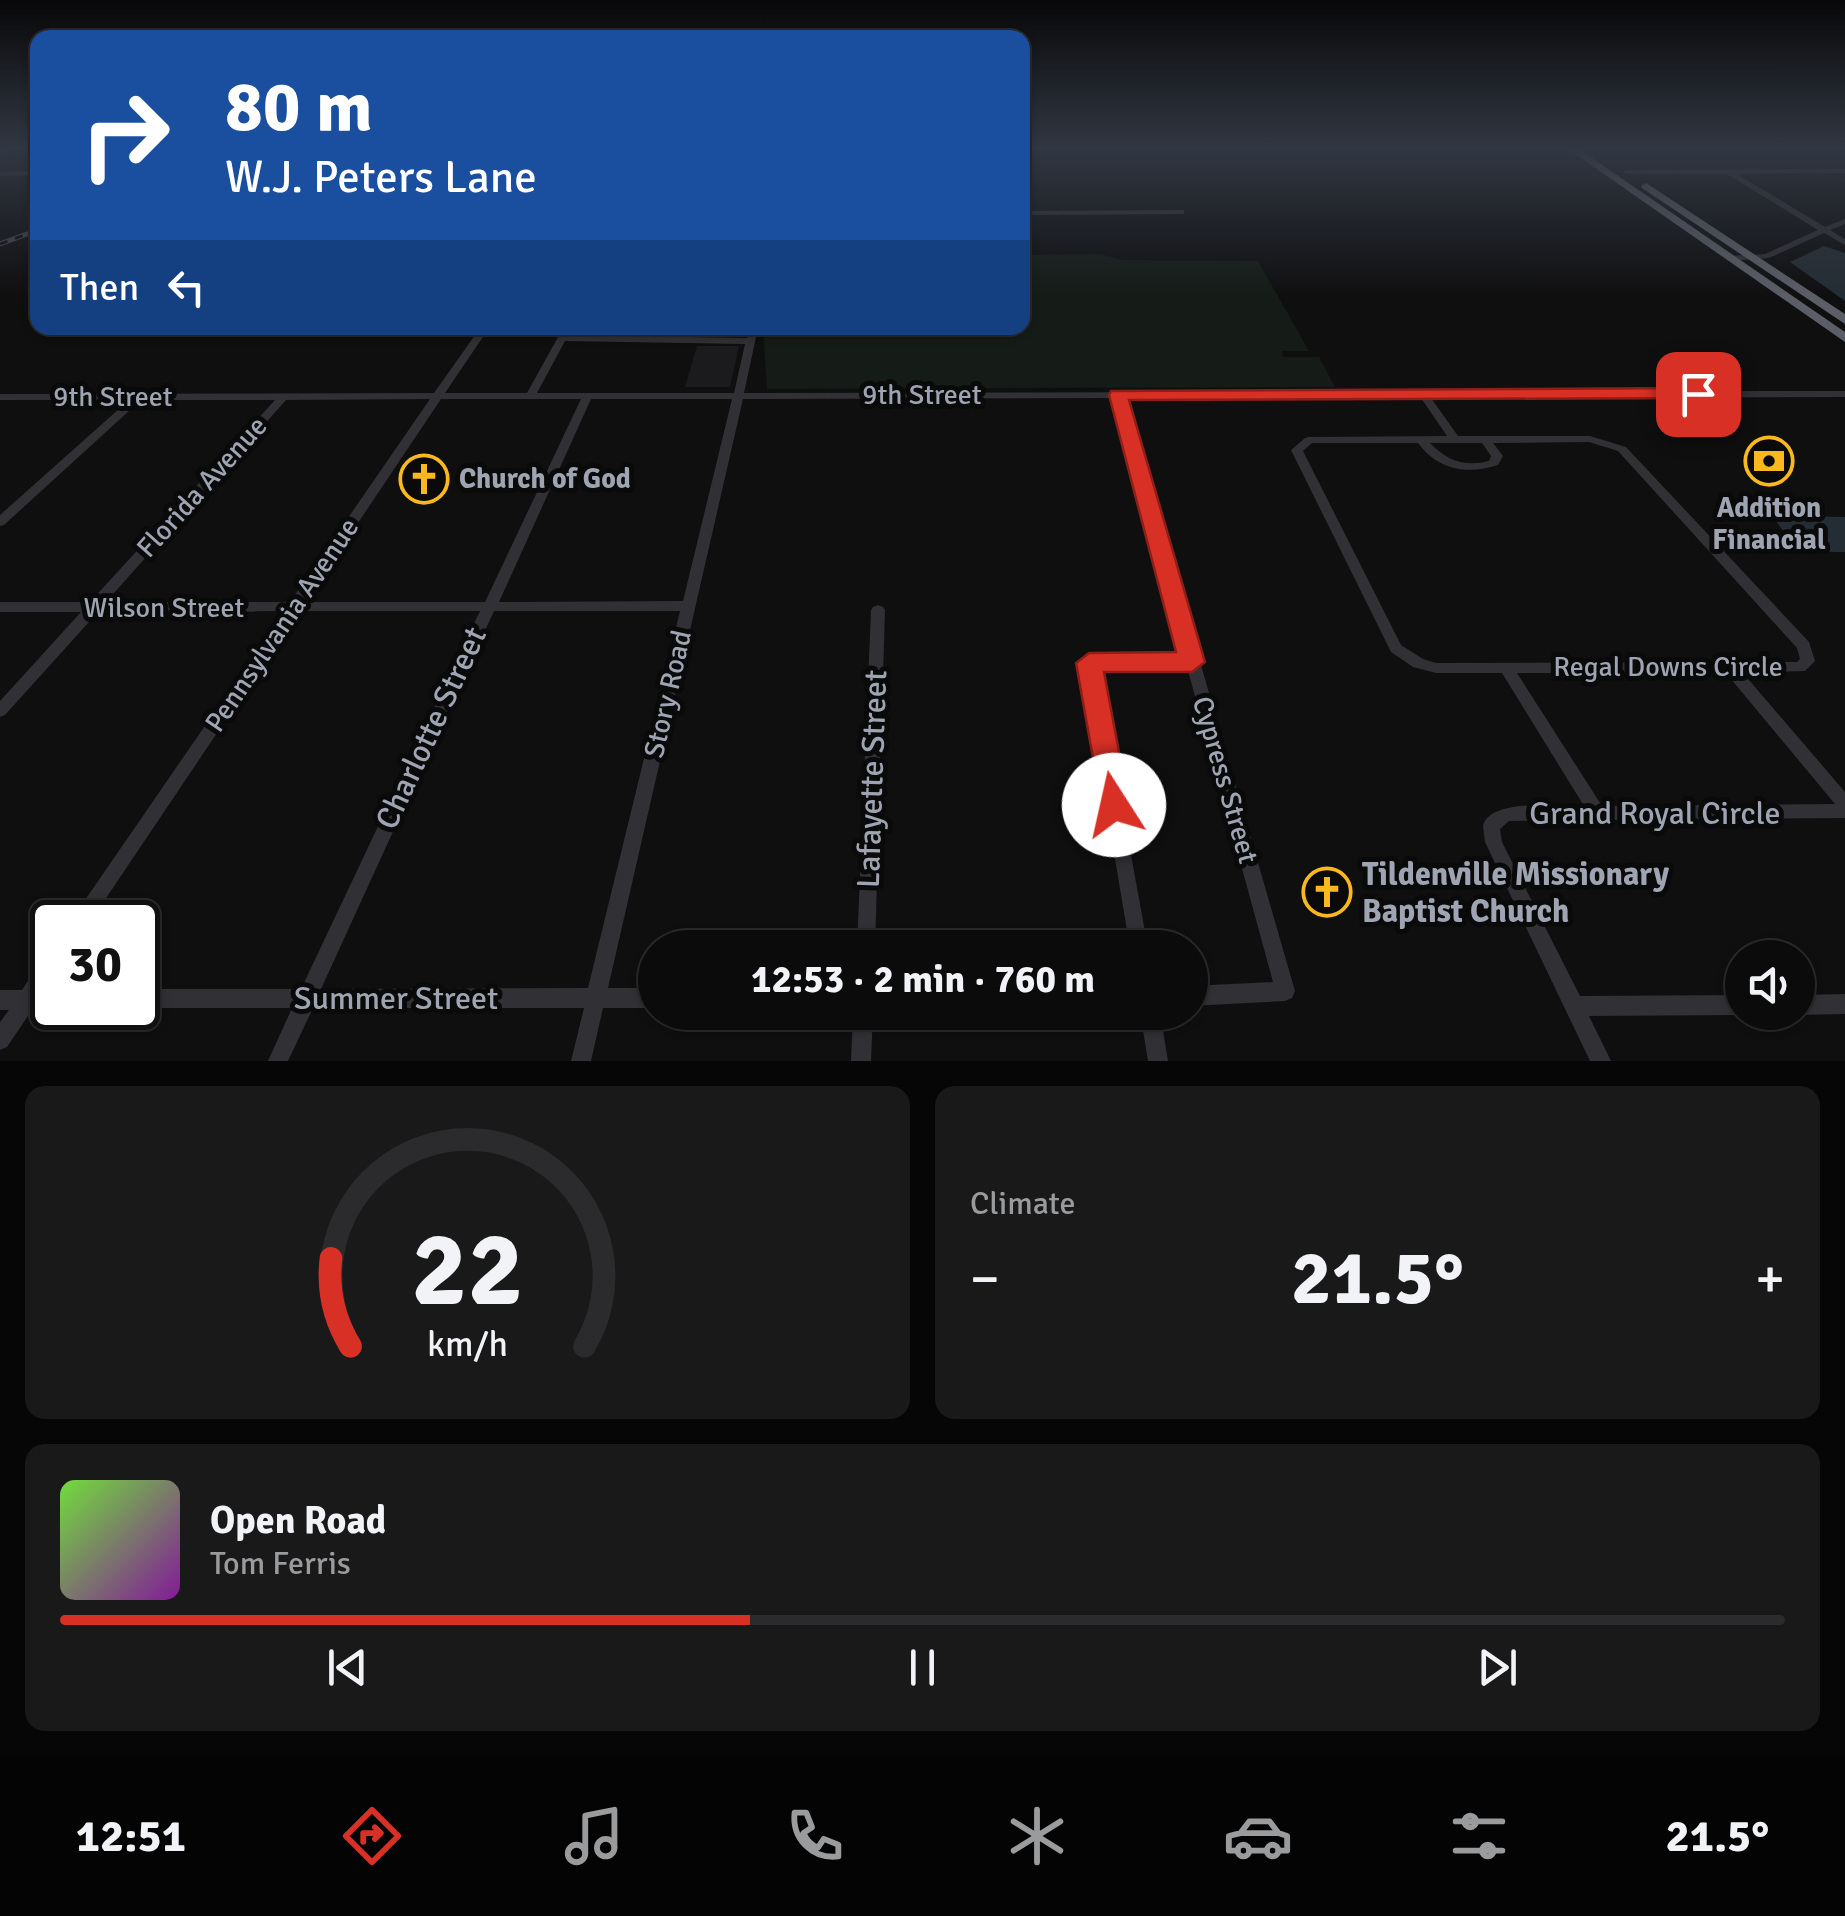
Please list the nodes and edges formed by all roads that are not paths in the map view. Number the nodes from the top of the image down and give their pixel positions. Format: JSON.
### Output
{"nodes":[{"id":1,"x":1646,"y":199,"type":"edge"},
{"id":2,"x":1665,"y":199,"type":"edge"},
{"id":3,"x":1773,"y":199,"type":"edge"},
{"id":4,"x":1181,"y":212,"type":"dead end"},
{"id":5,"x":1030,"y":213,"type":"edge"},
{"id":6,"x":1845,"y":221,"type":"edge"},
{"id":7,"x":1825,"y":230,"type":"junction"},
{"id":8,"x":1845,"y":242,"type":"edge"},
{"id":9,"x":1752,"y":257,"type":"junction"},
{"id":10,"x":1730,"y":258,"type":"junction"},
{"id":11,"x":1845,"y":320,"type":"edge"},
{"id":12,"x":479,"y":335,"type":"edge"},
{"id":13,"x":563,"y":335,"type":"edge"},
{"id":14,"x":681,"y":335,"type":"edge"},
{"id":15,"x":752,"y":335,"type":"edge"},
{"id":16,"x":1845,"y":338,"type":"edge"},
{"id":17,"x":751,"y":341,"type":"junction"},
{"id":18,"x":1845,"y":394,"type":"edge"},
{"id":19,"x":1118,"y":395,"type":"junction"},
{"id":20,"x":1424,"y":395,"type":"junction"},
{"id":21,"x":138,"y":396,"type":"junction"},
{"id":22,"x":284,"y":396,"type":"junction"},
{"id":23,"x":438,"y":396,"type":"junction"},
{"id":24,"x":0,"y":397,"type":"edge"},
{"id":25,"x":530,"y":397,"type":"junction"},
{"id":26,"x":587,"y":397,"type":"junction"},
{"id":27,"x":740,"y":397,"type":"junction"},
{"id":28,"x":1422,"y":440,"type":"junction"},
{"id":29,"x":1455,"y":440,"type":"junction"},
{"id":30,"x":1486,"y":440,"type":"junction"},
{"id":31,"x":0,"y":522,"type":"edge"},
{"id":32,"x":689,"y":606,"type":"junction"},
{"id":33,"x":0,"y":607,"type":"edge"},
{"id":34,"x":94,"y":607,"type":"junction"},
{"id":35,"x":486,"y":607,"type":"junction"},
{"id":36,"x":294,"y":608,"type":"junction"},
{"id":37,"x":878,"y":610,"type":"dead end"},
{"id":38,"x":1192,"y":662,"type":"junction"},
{"id":39,"x":1506,"y":667,"type":"junction"},
{"id":40,"x":1730,"y":667,"type":"junction"},
{"id":41,"x":0,"y":711,"type":"edge"},
{"id":42,"x":1845,"y":808,"type":"edge"},
{"id":43,"x":1597,"y":813,"type":"junction"},
{"id":44,"x":95,"y":900,"type":"edge"},
{"id":45,"x":867,"y":930,"type":"edge"},
{"id":46,"x":1136,"y":930,"type":"edge"},
{"id":47,"x":30,"y":995,"type":"edge"},
{"id":48,"x":1208,"y":995,"type":"edge"},
{"id":49,"x":308,"y":998,"type":"junction"},
{"id":50,"x":597,"y":998,"type":"junction"},
{"id":51,"x":638,"y":998,"type":"edge"},
{"id":52,"x":160,"y":999,"type":"edge"},
{"id":53,"x":0,"y":1000,"type":"edge"},
{"id":54,"x":27,"y":1000,"type":"junction"},
{"id":55,"x":1845,"y":1004,"type":"edge"},
{"id":56,"x":1725,"y":1005,"type":"edge"},
{"id":57,"x":1815,"y":1005,"type":"edge"},
{"id":58,"x":1574,"y":1006,"type":"junction"},
{"id":59,"x":863,"y":1030,"type":"edge"},
{"id":60,"x":1153,"y":1030,"type":"edge"},
{"id":61,"x":0,"y":1040,"type":"edge"},
{"id":62,"x":278,"y":1061,"type":"edge"},
{"id":63,"x":581,"y":1061,"type":"edge"},
{"id":64,"x":862,"y":1061,"type":"edge"},
{"id":65,"x":1158,"y":1061,"type":"edge"},
{"id":66,"x":1602,"y":1061,"type":"edge"}],
"edges":[{"from":1,"to":10,"type":"highway"},
{"from":2,"to":9,"type":"highway"},
{"from":3,"to":7,"type":"street"},
{"from":4,"to":5,"type":"street"},
{"from":6,"to":7,"type":"street"},
{"from":7,"to":8,"type":"street"},
{"from":7,"to":9,"type":"street"},
{"from":9,"to":10,"type":"street"},
{"from":9,"to":11,"type":"highway"},
{"from":10,"to":16,"type":"highway"},
{"from":12,"to":23,"type":"street","name":"Pennsylvania Avenue"},
{"from":13,"to":25,"type":"street"},
{"from":14,"to":17,"type":"street"},
{"from":15,"to":17,"type":"street","name":"Story Road"},
{"from":17,"to":27,"type":"street","name":"Story Road"},
{"from":18,"to":20,"type":"street","name":"9th Street"},
{"from":19,"to":20,"type":"street","name":"9th Street"},
{"from":19,"to":27,"type":"street","name":"9th Street"},
{"from":19,"to":38,"type":"street","name":"Cypress Street"},
{"from":20,"to":29,"type":"street"},
{"from":21,"to":22,"type":"street","name":"9th Street"},
{"from":21,"to":24,"type":"street","name":"9th Street"},
{"from":21,"to":31,"type":"street"},
{"from":22,"to":23,"type":"street","name":"9th Street"},
{"from":22,"to":34,"type":"street","name":"Florida Avenue"},
{"from":23,"to":25,"type":"street","name":"9th Street"},
{"from":23,"to":36,"type":"street","name":"Pennsylvania Avenue"},
{"from":25,"to":26,"type":"street","name":"9th Street"},
{"from":26,"to":27,"type":"street","name":"9th Street"},
{"from":26,"to":35,"type":"street","name":"Charlotte Street"},
{"from":27,"to":32,"type":"street","name":"Story Road"},
{"from":28,"to":29,"type":"street","name":"Regal Downs Circle"},
{"from":28,"to":30,"type":"street"},
{"from":28,"to":39,"type":"street","name":"Regal Downs Circle"},
{"from":29,"to":30,"type":"street","name":"Regal Downs Circle"},
{"from":30,"to":40,"type":"street","name":"Regal Downs Circle"},
{"from":32,"to":35,"type":"street","name":"Wilson Street"},
{"from":32,"to":50,"type":"street","name":"Story Road"},
{"from":33,"to":34,"type":"street","name":"Wilson Street"},
{"from":34,"to":36,"type":"street","name":"Wilson Street"},
{"from":34,"to":41,"type":"street","name":"Florida Avenue"},
{"from":35,"to":36,"type":"street","name":"Wilson Street"},
{"from":35,"to":49,"type":"street","name":"Charlotte Street"},
{"from":36,"to":44,"type":"street","name":"Pennsylvania Avenue"},
{"from":37,"to":45,"type":"street","name":"Lafayette Street"},
{"from":38,"to":46,"type":"street"},
{"from":38,"to":48,"type":"street","name":"Cypress Street"},
{"from":39,"to":40,"type":"street","name":"Regal Downs Circle"},
{"from":39,"to":43,"type":"street"},
{"from":40,"to":42,"type":"street"},
{"from":42,"to":43,"type":"street","name":"Grand Royal Circle"},
{"from":43,"to":58,"type":"street","name":"Grand Royal Circle"},
{"from":47,"to":54,"type":"street"},
{"from":49,"to":50,"type":"street","name":"Summer Street"},
{"from":49,"to":52,"type":"street","name":"Summer Street"},
{"from":49,"to":62,"type":"street","name":"Charlotte Street"},
{"from":50,"to":51,"type":"street","name":"Summer Street"},
{"from":50,"to":63,"type":"street","name":"Story Road"},
{"from":53,"to":54,"type":"street"},
{"from":54,"to":61,"type":"street"},
{"from":55,"to":57,"type":"street"},
{"from":56,"to":58,"type":"street"},
{"from":58,"to":66,"type":"street","name":"Grand Royal Circle"},
{"from":59,"to":64,"type":"street"},
{"from":60,"to":65,"type":"street"}]}
